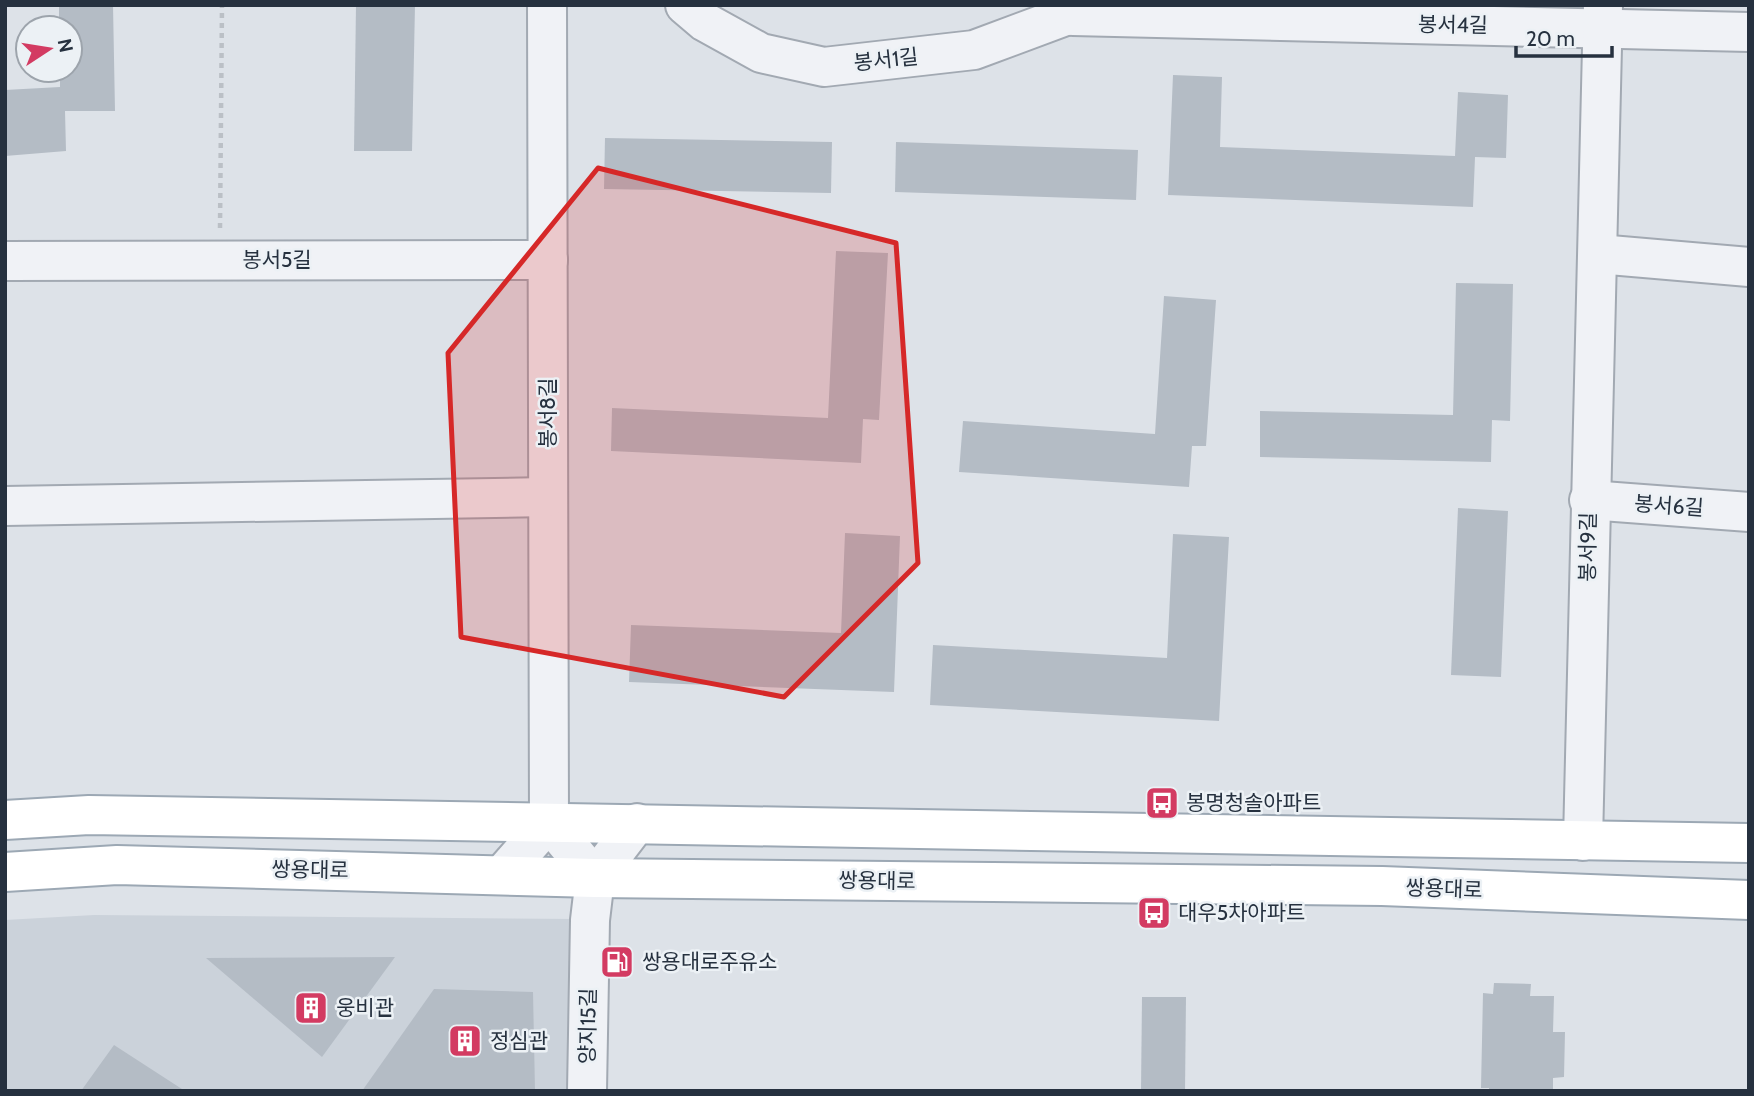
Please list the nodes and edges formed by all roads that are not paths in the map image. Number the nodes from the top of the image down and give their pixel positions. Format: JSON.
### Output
{"nodes":[{"id":1,"x":547,"y":5,"type":"edge"},
{"id":2,"x":685,"y":5,"type":"edge"},
{"id":3,"x":1084,"y":10,"type":"edge"},
{"id":4,"x":1602,"y":17,"type":"edge"},
{"id":5,"x":1749,"y":32,"type":"edge"},
{"id":6,"x":1598,"y":254,"type":"junction"},
{"id":7,"x":548,"y":260,"type":"junction"},
{"id":8,"x":5,"y":261,"type":"edge"},
{"id":9,"x":1749,"y":267,"type":"edge"},
{"id":10,"x":548,"y":497,"type":"junction"},
{"id":11,"x":1589,"y":500,"type":"junction"},
{"id":12,"x":5,"y":506,"type":"edge"},
{"id":13,"x":1749,"y":512,"type":"edge"},
{"id":14,"x":5,"y":820,"type":"edge"},
{"id":15,"x":549,"y":822,"type":"junction"},
{"id":16,"x":637,"y":823,"type":"junction"},
{"id":17,"x":1583,"y":841,"type":"junction"},
{"id":18,"x":1749,"y":843,"type":"edge"},
{"id":19,"x":5,"y":872,"type":"edge"},
{"id":20,"x":502,"y":875,"type":"junction"},
{"id":21,"x":595,"y":878,"type":"junction"},
{"id":22,"x":1749,"y":900,"type":"edge"},
{"id":23,"x":587,"y":1091,"type":"edge"}],
"edges":[{"from":1,"to":7,"type":"street","name":"봉서8길"},
{"from":2,"to":3,"type":"street","name":"봉서1길"},
{"from":3,"to":4,"type":"street","name":"봉서4길"},
{"from":4,"to":5,"type":"street","name":"봉서4길"},
{"from":4,"to":6,"type":"street","name":"봉서9길"},
{"from":6,"to":9,"type":"street"},
{"from":6,"to":11,"type":"street","name":"봉서9길"},
{"from":7,"to":8,"type":"street","name":"봉서5길"},
{"from":7,"to":10,"type":"street","name":"봉서8길"},
{"from":10,"to":12,"type":"street"},
{"from":10,"to":15,"type":"street","name":"봉서8길"},
{"from":11,"to":13,"type":"street","name":"봉서6길"},
{"from":11,"to":17,"type":"street","name":"봉서9길"},
{"from":14,"to":15,"type":"main road"},
{"from":15,"to":16,"type":"main road"},
{"from":15,"to":20,"type":"street"},
{"from":15,"to":21,"type":"street"},
{"from":16,"to":17,"type":"main road"},
{"from":16,"to":21,"type":"street"},
{"from":17,"to":18,"type":"main road"},
{"from":19,"to":20,"type":"main road","name":"쌍용대로"},
{"from":20,"to":21,"type":"main road","name":"쌍용대로"},
{"from":21,"to":22,"type":"main road","name":"쌍용대로"},
{"from":21,"to":23,"type":"street","name":"양지15길"}]}
